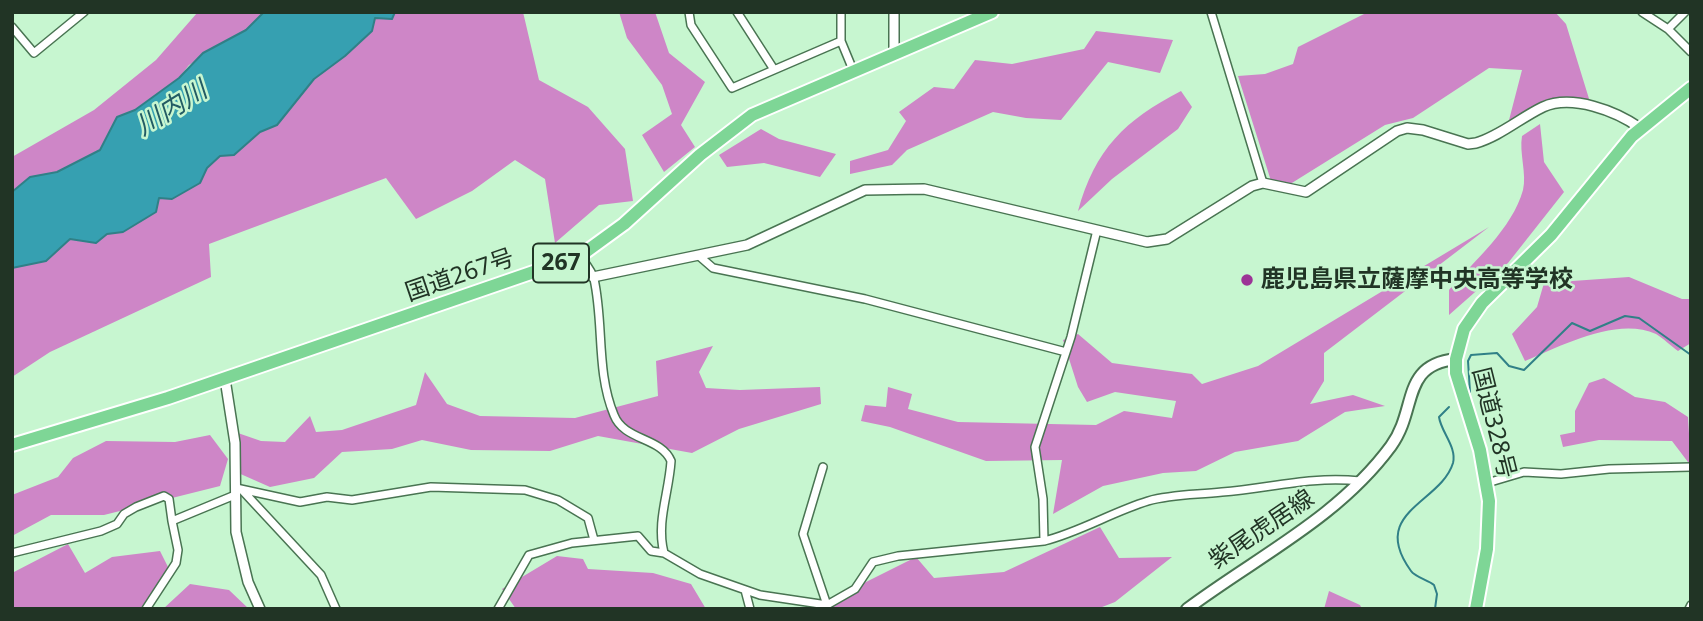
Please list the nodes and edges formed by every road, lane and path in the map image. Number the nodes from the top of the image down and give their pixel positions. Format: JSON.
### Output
{"nodes":[{"id":1,"x":85,"y":12,"type":"edge"},
{"id":2,"x":689,"y":12,"type":"edge"},
{"id":3,"x":737,"y":12,"type":"edge"},
{"id":4,"x":841,"y":12,"type":"edge"},
{"id":5,"x":894,"y":12,"type":"edge"},
{"id":6,"x":992,"y":12,"type":"edge"},
{"id":7,"x":1211,"y":12,"type":"edge"},
{"id":8,"x":1642,"y":12,"type":"edge"},
{"id":9,"x":1685,"y":12,"type":"edge"},
{"id":10,"x":12,"y":27,"type":"edge"},
{"id":11,"x":1668,"y":29,"type":"junction"},
{"id":12,"x":841,"y":41,"type":"junction"},
{"id":13,"x":1691,"y":52,"type":"edge"},
{"id":14,"x":894,"y":53,"type":"junction"},
{"id":15,"x":773,"y":68,"type":"junction"},
{"id":16,"x":853,"y":70,"type":"junction"},
{"id":17,"x":1691,"y":88,"type":"edge"},
{"id":18,"x":1640,"y":128,"type":"junction"},
{"id":19,"x":1263,"y":183,"type":"junction"},
{"id":20,"x":1097,"y":230,"type":"junction"},
{"id":21,"x":698,"y":255,"type":"junction"},
{"id":22,"x":580,"y":256,"type":"junction"},
{"id":23,"x":593,"y":277,"type":"junction"},
{"id":24,"x":1066,"y":352,"type":"junction"},
{"id":25,"x":1456,"y":359,"type":"junction"},
{"id":26,"x":225,"y":379,"type":"junction"},
{"id":27,"x":12,"y":446,"type":"edge"},
{"id":28,"x":823,"y":467,"type":"dead end"},
{"id":29,"x":1691,"y":467,"type":"edge"},
{"id":30,"x":1360,"y":481,"type":"junction"},
{"id":31,"x":1487,"y":483,"type":"junction"},
{"id":32,"x":238,"y":491,"type":"junction"},
{"id":33,"x":172,"y":521,"type":"junction"},
{"id":34,"x":594,"y":540,"type":"junction"},
{"id":35,"x":1044,"y":541,"type":"junction"},
{"id":36,"x":12,"y":553,"type":"edge"},
{"id":37,"x":664,"y":553,"type":"junction"},
{"id":38,"x":745,"y":590,"type":"junction"},
{"id":39,"x":827,"y":605,"type":"junction"},
{"id":40,"x":145,"y":609,"type":"edge"},
{"id":41,"x":260,"y":609,"type":"edge"},
{"id":42,"x":336,"y":609,"type":"edge"},
{"id":43,"x":498,"y":609,"type":"edge"},
{"id":44,"x":750,"y":609,"type":"edge"},
{"id":45,"x":1187,"y":609,"type":"edge"},
{"id":46,"x":1476,"y":609,"type":"edge"}],
"edges":[{"from":1,"to":10,"type":"street"},
{"from":2,"to":15,"type":"street"},
{"from":3,"to":15,"type":"street"},
{"from":4,"to":12,"type":"street"},
{"from":5,"to":14,"type":"street"},
{"from":6,"to":14,"type":"highway","name":"国道267号","number":"267"},
{"from":7,"to":19,"type":"street"},
{"from":8,"to":11,"type":"street"},
{"from":9,"to":11,"type":"street"},
{"from":11,"to":13,"type":"street"},
{"from":12,"to":15,"type":"street"},
{"from":12,"to":16,"type":"street"},
{"from":14,"to":16,"type":"highway","name":"国道267号","number":"267"},
{"from":16,"to":22,"type":"highway","name":"国道267号","number":"267"},
{"from":17,"to":18,"type":"highway","name":"国道328号"},
{"from":18,"to":19,"type":"street"},
{"from":18,"to":25,"type":"highway","name":"国道328号"},
{"from":19,"to":20,"type":"street"},
{"from":20,"to":21,"type":"street"},
{"from":20,"to":24,"type":"street"},
{"from":21,"to":23,"type":"street"},
{"from":21,"to":24,"type":"street"},
{"from":22,"to":23,"type":"street"},
{"from":22,"to":26,"type":"highway","name":"国道267号","number":"267"},
{"from":23,"to":37,"type":"street"},
{"from":24,"to":35,"type":"street"},
{"from":25,"to":30,"type":"main road","name":"紫尾虎居線"},
{"from":25,"to":31,"type":"highway","name":"国道328号"},
{"from":26,"to":27,"type":"highway","name":"国道267号","number":"267"},
{"from":26,"to":32,"type":"street"},
{"from":28,"to":39,"type":"street"},
{"from":29,"to":31,"type":"street"},
{"from":30,"to":35,"type":"street"},
{"from":30,"to":45,"type":"main road","name":"紫尾虎居線"},
{"from":31,"to":46,"type":"highway","name":"国道328号"},
{"from":32,"to":33,"type":"street"},
{"from":32,"to":34,"type":"street"},
{"from":32,"to":41,"type":"street"},
{"from":32,"to":42,"type":"street"},
{"from":33,"to":36,"type":"street"},
{"from":33,"to":40,"type":"street"},
{"from":34,"to":37,"type":"street"},
{"from":34,"to":43,"type":"street"},
{"from":35,"to":39,"type":"street"},
{"from":37,"to":38,"type":"street"},
{"from":38,"to":39,"type":"street"},
{"from":38,"to":44,"type":"street"}]}
